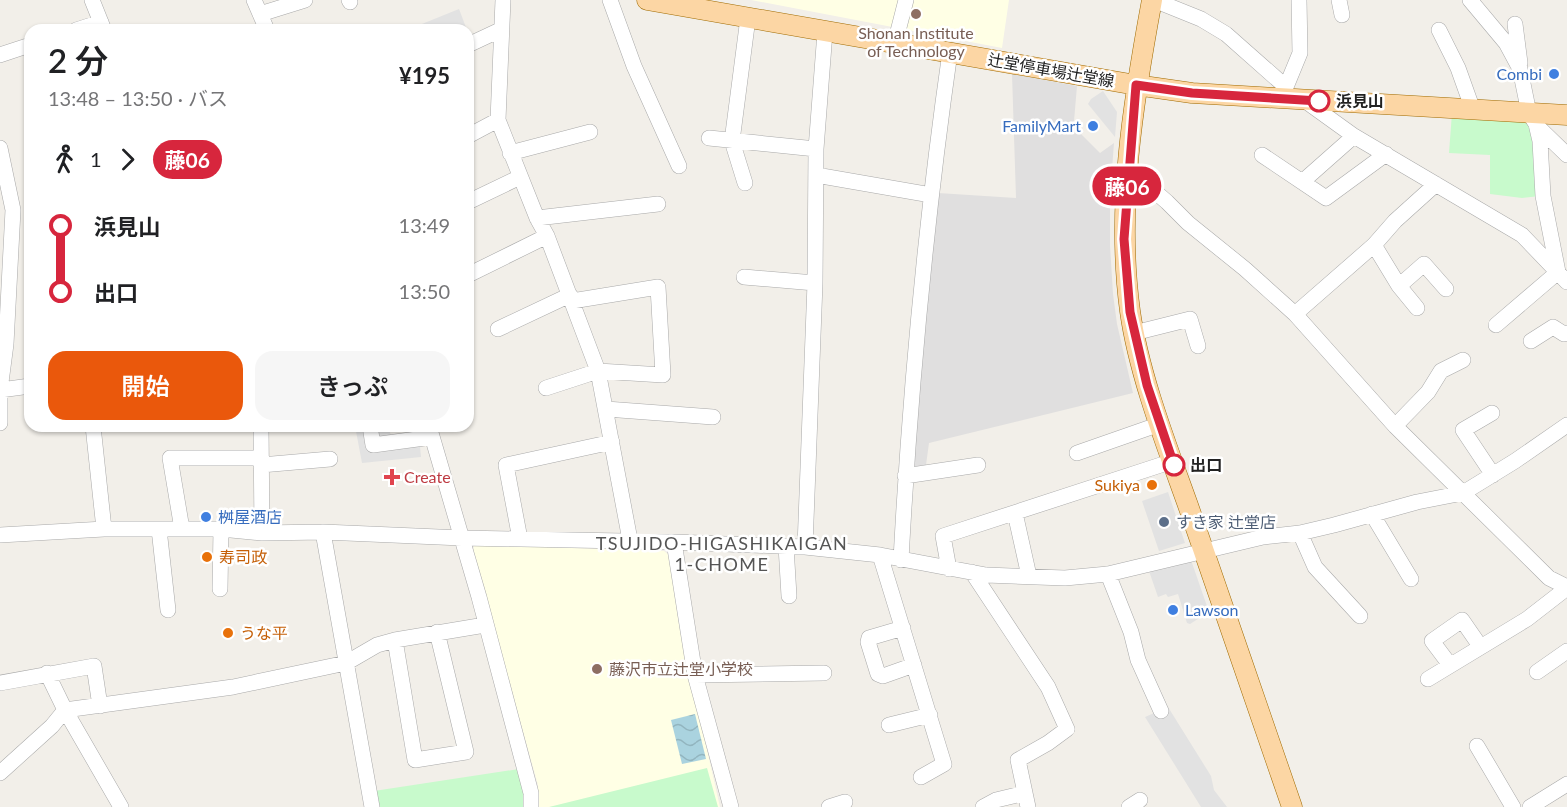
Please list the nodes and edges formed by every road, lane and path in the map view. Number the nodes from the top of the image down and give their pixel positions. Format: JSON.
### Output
{"nodes":[{"id":1,"x":92,"y":0,"type":"edge"},
{"id":2,"x":305,"y":0,"type":"edge"},
{"id":3,"x":503,"y":0,"type":"edge"},
{"id":4,"x":610,"y":0,"type":"edge"},
{"id":5,"x":647,"y":0,"type":"edge"},
{"id":6,"x":906,"y":0,"type":"edge"},
{"id":7,"x":1153,"y":0,"type":"edge"},
{"id":8,"x":1299,"y":0,"type":"edge"},
{"id":9,"x":1470,"y":0,"type":"edge"},
{"id":10,"x":715,"y":6,"type":"edge"},
{"id":11,"x":748,"y":18,"type":"junction"},
{"id":12,"x":260,"y":20,"type":"edge"},
{"id":13,"x":101,"y":24,"type":"edge"},
{"id":14,"x":1515,"y":24,"type":"dead end"},
{"id":15,"x":500,"y":30,"type":"junction"},
{"id":16,"x":825,"y":32,"type":"junction"},
{"id":17,"x":1439,"y":39,"type":"dead end"},
{"id":18,"x":474,"y":42,"type":"edge"},
{"id":19,"x":895,"y":43,"type":"junction"},
{"id":20,"x":24,"y":47,"type":"edge"},
{"id":21,"x":950,"y":52,"type":"junction"},
{"id":22,"x":0,"y":55,"type":"edge"},
{"id":23,"x":1521,"y":69,"type":"junction"},
{"id":24,"x":1136,"y":85,"type":"junction"},
{"id":25,"x":1291,"y":95,"type":"junction"},
{"id":26,"x":1473,"y":110,"type":"junction"},
{"id":27,"x":1567,"y":115,"type":"edge"},
{"id":28,"x":1532,"y":118,"type":"junction"},
{"id":29,"x":498,"y":120,"type":"junction"},
{"id":30,"x":590,"y":132,"type":"dead end"},
{"id":31,"x":474,"y":133,"type":"edge"},
{"id":32,"x":1354,"y":136,"type":"junction"},
{"id":33,"x":710,"y":138,"type":"dead end"},
{"id":34,"x":732,"y":141,"type":"junction"},
{"id":35,"x":816,"y":149,"type":"junction"},
{"id":36,"x":510,"y":153,"type":"junction"},
{"id":37,"x":1386,"y":154,"type":"junction"},
{"id":38,"x":1567,"y":155,"type":"edge"},
{"id":39,"x":1,"y":158,"type":"edge"},
{"id":40,"x":1265,"y":163,"type":"dead end"},
{"id":41,"x":679,"y":166,"type":"dead end"},
{"id":42,"x":1128,"y":169,"type":"junction"},
{"id":43,"x":816,"y":175,"type":"junction"},
{"id":44,"x":520,"y":177,"type":"junction"},
{"id":45,"x":1302,"y":182,"type":"junction"},
{"id":46,"x":745,"y":183,"type":"dead end"},
{"id":47,"x":1436,"y":184,"type":"junction"},
{"id":48,"x":931,"y":195,"type":"junction"},
{"id":49,"x":474,"y":199,"type":"edge"},
{"id":50,"x":658,"y":204,"type":"dead end"},
{"id":51,"x":537,"y":218,"type":"junction"},
{"id":52,"x":547,"y":236,"type":"junction"},
{"id":53,"x":1374,"y":245,"type":"junction"},
{"id":54,"x":1560,"y":251,"type":"edge"},
{"id":55,"x":5,"y":269,"type":"edge"},
{"id":56,"x":474,"y":272,"type":"edge"},
{"id":57,"x":744,"y":277,"type":"dead end"},
{"id":58,"x":1563,"y":277,"type":"edge"},
{"id":59,"x":815,"y":283,"type":"junction"},
{"id":60,"x":1399,"y":286,"type":"junction"},
{"id":61,"x":1446,"y":289,"type":"dead end"},
{"id":62,"x":571,"y":298,"type":"junction"},
{"id":63,"x":1417,"y":308,"type":"dead end"},
{"id":64,"x":1295,"y":314,"type":"junction"},
{"id":65,"x":1496,"y":325,"type":"dead end"},
{"id":66,"x":498,"y":329,"type":"dead end"},
{"id":67,"x":1134,"y":333,"type":"junction"},
{"id":68,"x":1567,"y":333,"type":"edge"},
{"id":69,"x":3,"y":339,"type":"edge"},
{"id":70,"x":1531,"y":341,"type":"dead end"},
{"id":71,"x":1198,"y":346,"type":"dead end"},
{"id":72,"x":1463,"y":360,"type":"dead end"},
{"id":73,"x":598,"y":371,"type":"junction"},
{"id":74,"x":24,"y":387,"type":"edge"},
{"id":75,"x":546,"y":388,"type":"dead end"},
{"id":76,"x":0,"y":390,"type":"edge"},
{"id":77,"x":0,"y":396,"type":"edge"},
{"id":78,"x":606,"y":409,"type":"junction"},
{"id":79,"x":1492,"y":413,"type":"dead end"},
{"id":80,"x":713,"y":417,"type":"dead end"},
{"id":81,"x":0,"y":423,"type":"edge"},
{"id":82,"x":1160,"y":424,"type":"junction"},
{"id":83,"x":1567,"y":425,"type":"edge"},
{"id":84,"x":1395,"y":426,"type":"junction"},
{"id":85,"x":94,"y":432,"type":"edge"},
{"id":86,"x":261,"y":432,"type":"edge"},
{"id":87,"x":371,"y":432,"type":"edge"},
{"id":88,"x":427,"y":432,"type":"edge"},
{"id":89,"x":431,"y":432,"type":"edge"},
{"id":90,"x":612,"y":442,"type":"junction"},
{"id":91,"x":1077,"y":453,"type":"dead end"},
{"id":92,"x":330,"y":459,"type":"dead end"},
{"id":93,"x":261,"y":461,"type":"junction"},
{"id":94,"x":1173,"y":461,"type":"junction"},
{"id":95,"x":978,"y":465,"type":"dead end"},
{"id":96,"x":1493,"y":475,"type":"junction"},
{"id":97,"x":905,"y":476,"type":"junction"},
{"id":98,"x":1463,"y":493,"type":"junction"},
{"id":99,"x":1015,"y":513,"type":"junction"},
{"id":100,"x":1372,"y":514,"type":"junction"},
{"id":101,"x":104,"y":529,"type":"junction"},
{"id":102,"x":159,"y":529,"type":"junction"},
{"id":103,"x":182,"y":529,"type":"junction"},
{"id":104,"x":221,"y":529,"type":"junction"},
{"id":105,"x":323,"y":532,"type":"junction"},
{"id":106,"x":262,"y":533,"type":"junction"},
{"id":107,"x":1300,"y":533,"type":"junction"},
{"id":108,"x":0,"y":535,"type":"edge"},
{"id":109,"x":462,"y":538,"type":"junction"},
{"id":110,"x":520,"y":539,"type":"junction"},
{"id":111,"x":630,"y":540,"type":"junction"},
{"id":112,"x":674,"y":542,"type":"junction"},
{"id":113,"x":786,"y":546,"type":"junction"},
{"id":114,"x":805,"y":547,"type":"junction"},
{"id":115,"x":1203,"y":550,"type":"junction"},
{"id":116,"x":880,"y":555,"type":"junction"},
{"id":117,"x":901,"y":560,"type":"junction"},
{"id":118,"x":949,"y":569,"type":"junction"},
{"id":119,"x":972,"y":573,"type":"junction"},
{"id":120,"x":1108,"y":574,"type":"junction"},
{"id":121,"x":1029,"y":576,"type":"junction"},
{"id":122,"x":1411,"y":579,"type":"dead end"},
{"id":123,"x":1567,"y":587,"type":"edge"},
{"id":124,"x":220,"y":589,"type":"dead end"},
{"id":125,"x":789,"y":596,"type":"dead end"},
{"id":126,"x":168,"y":610,"type":"dead end"},
{"id":127,"x":1360,"y":616,"type":"dead end"},
{"id":128,"x":486,"y":625,"type":"junction"},
{"id":129,"x":903,"y":628,"type":"junction"},
{"id":130,"x":437,"y":632,"type":"junction"},
{"id":131,"x":395,"y":640,"type":"junction"},
{"id":132,"x":1480,"y":646,"type":"junction"},
{"id":133,"x":1567,"y":651,"type":"edge"},
{"id":134,"x":346,"y":663,"type":"junction"},
{"id":135,"x":914,"y":665,"type":"junction"},
{"id":136,"x":1450,"y":665,"type":"junction"},
{"id":137,"x":824,"y":672,"type":"dead end"},
{"id":138,"x":1537,"y":672,"type":"dead end"},
{"id":139,"x":47,"y":673,"type":"junction"},
{"id":140,"x":695,"y":675,"type":"junction"},
{"id":141,"x":1428,"y":679,"type":"dead end"},
{"id":142,"x":0,"y":683,"type":"edge"},
{"id":143,"x":100,"y":706,"type":"junction"},
{"id":144,"x":65,"y":710,"type":"junction"},
{"id":145,"x":1161,"y":711,"type":"dead end"},
{"id":146,"x":930,"y":715,"type":"junction"},
{"id":147,"x":889,"y":725,"type":"dead end"},
{"id":148,"x":1477,"y":746,"type":"dead end"},
{"id":149,"x":3,"y":765,"type":"edge"},
{"id":150,"x":921,"y":777,"type":"dead end"},
{"id":151,"x":1567,"y":783,"type":"edge"},
{"id":152,"x":1026,"y":800,"type":"edge"},
{"id":153,"x":845,"y":802,"type":"dead end"},
{"id":154,"x":114,"y":804,"type":"edge"},
{"id":155,"x":372,"y":807,"type":"edge"},
{"id":156,"x":531,"y":807,"type":"edge"},
{"id":157,"x":731,"y":807,"type":"edge"},
{"id":158,"x":829,"y":807,"type":"edge"},
{"id":159,"x":983,"y":807,"type":"edge"},
{"id":160,"x":1292,"y":807,"type":"edge"},
{"id":161,"x":1512,"y":807,"type":"edge"},
{"id":162,"x":1530,"y":807,"type":"edge"}],
"edges":[{"from":1,"to":13,"type":"street"},
{"from":2,"to":12,"type":"street"},
{"from":3,"to":15,"type":"street"},
{"from":4,"to":41,"type":"street"},
{"from":5,"to":10,"type":"main road","name":"辻堂停車場辻堂線"},
{"from":6,"to":19,"type":"street"},
{"from":7,"to":24,"type":"main road"},
{"from":7,"to":25,"type":"street"},
{"from":8,"to":25,"type":"street"},
{"from":9,"to":23,"type":"street"},
{"from":10,"to":11,"type":"main road","name":"辻堂停車場辻堂線"},
{"from":11,"to":16,"type":"main road","name":"辻堂停車場辻堂線"},
{"from":11,"to":34,"type":"street"},
{"from":14,"to":23,"type":"street"},
{"from":15,"to":18,"type":"street"},
{"from":15,"to":29,"type":"street"},
{"from":16,"to":19,"type":"main road","name":"辻堂停車場辻堂線"},
{"from":16,"to":35,"type":"street"},
{"from":17,"to":26,"type":"street"},
{"from":19,"to":21,"type":"main road","name":"辻堂停車場辻堂線"},
{"from":20,"to":22,"type":"street"},
{"from":21,"to":24,"type":"main road","name":"辻堂停車場辻堂線"},
{"from":21,"to":48,"type":"street"},
{"from":23,"to":28,"type":"street"},
{"from":24,"to":25,"type":"main road","name":"辻堂停車場辻堂線"},
{"from":24,"to":42,"type":"main road"},
{"from":25,"to":26,"type":"main road","name":"辻堂停車場辻堂線"},
{"from":25,"to":32,"type":"street"},
{"from":26,"to":28,"type":"main road","name":"辻堂停車場辻堂線"},
{"from":27,"to":28,"type":"main road","name":"辻堂停車場辻堂線"},
{"from":28,"to":38,"type":"street"},
{"from":28,"to":54,"type":"street"},
{"from":29,"to":31,"type":"street"},
{"from":29,"to":36,"type":"street"},
{"from":30,"to":36,"type":"street"},
{"from":32,"to":37,"type":"street"},
{"from":32,"to":45,"type":"street"},
{"from":33,"to":34,"type":"street"},
{"from":34,"to":35,"type":"street"},
{"from":34,"to":46,"type":"street"},
{"from":35,"to":43,"type":"street"},
{"from":36,"to":44,"type":"street"},
{"from":37,"to":45,"type":"street"},
{"from":37,"to":47,"type":"street"},
{"from":39,"to":55,"type":"street"},
{"from":40,"to":45,"type":"street"},
{"from":42,"to":64,"type":"street"},
{"from":42,"to":67,"type":"main road"},
{"from":43,"to":48,"type":"street"},
{"from":43,"to":59,"type":"street"},
{"from":44,"to":49,"type":"street"},
{"from":44,"to":51,"type":"street"},
{"from":47,"to":53,"type":"street"},
{"from":47,"to":58,"type":"street"},
{"from":48,"to":97,"type":"street"},
{"from":50,"to":51,"type":"street"},
{"from":51,"to":52,"type":"street"},
{"from":52,"to":56,"type":"street"},
{"from":52,"to":62,"type":"street"},
{"from":53,"to":60,"type":"street"},
{"from":53,"to":64,"type":"street"},
{"from":54,"to":58,"type":"street"},
{"from":55,"to":69,"type":"street"},
{"from":57,"to":59,"type":"street"},
{"from":58,"to":65,"type":"street"},
{"from":59,"to":114,"type":"street"},
{"from":60,"to":61,"type":"street"},
{"from":60,"to":63,"type":"street"},
{"from":62,"to":66,"type":"street"},
{"from":62,"to":73,"type":"street"},
{"from":62,"to":73,"type":"street"},
{"from":64,"to":84,"type":"street"},
{"from":67,"to":71,"type":"street"},
{"from":67,"to":82,"type":"main road"},
{"from":68,"to":70,"type":"street"},
{"from":69,"to":76,"type":"street"},
{"from":72,"to":84,"type":"street"},
{"from":73,"to":75,"type":"street"},
{"from":73,"to":78,"type":"street"},
{"from":74,"to":76,"type":"street"},
{"from":76,"to":77,"type":"street"},
{"from":77,"to":81,"type":"street"},
{"from":78,"to":80,"type":"street"},
{"from":78,"to":90,"type":"street"},
{"from":79,"to":96,"type":"street"},
{"from":82,"to":91,"type":"street"},
{"from":82,"to":94,"type":"main road"},
{"from":83,"to":96,"type":"street"},
{"from":84,"to":98,"type":"street"},
{"from":85,"to":101,"type":"street"},
{"from":86,"to":93,"type":"street"},
{"from":87,"to":88,"type":"street"},
{"from":89,"to":109,"type":"street"},
{"from":90,"to":110,"type":"street"},
{"from":90,"to":111,"type":"street"},
{"from":92,"to":93,"type":"street"},
{"from":93,"to":103,"type":"street"},
{"from":93,"to":106,"type":"street"},
{"from":94,"to":99,"type":"street"},
{"from":94,"to":115,"type":"main road"},
{"from":95,"to":97,"type":"street"},
{"from":96,"to":98,"type":"street"},
{"from":97,"to":117,"type":"street"},
{"from":98,"to":100,"type":"street"},
{"from":98,"to":123,"type":"street"},
{"from":99,"to":118,"type":"street"},
{"from":99,"to":121,"type":"street"},
{"from":100,"to":107,"type":"street"},
{"from":100,"to":122,"type":"street"},
{"from":101,"to":102,"type":"street"},
{"from":101,"to":108,"type":"street"},
{"from":102,"to":103,"type":"street"},
{"from":102,"to":126,"type":"street"},
{"from":103,"to":104,"type":"street"},
{"from":104,"to":106,"type":"street"},
{"from":104,"to":124,"type":"street"},
{"from":105,"to":106,"type":"street"},
{"from":105,"to":109,"type":"street"},
{"from":105,"to":134,"type":"street"},
{"from":107,"to":115,"type":"street"},
{"from":107,"to":127,"type":"street"},
{"from":109,"to":110,"type":"street"},
{"from":109,"to":128,"type":"street"},
{"from":110,"to":111,"type":"street"},
{"from":111,"to":112,"type":"street"},
{"from":112,"to":113,"type":"street"},
{"from":112,"to":140,"type":"street"},
{"from":113,"to":114,"type":"street"},
{"from":113,"to":125,"type":"street"},
{"from":114,"to":116,"type":"street"},
{"from":115,"to":120,"type":"street"},
{"from":115,"to":160,"type":"main road"},
{"from":116,"to":117,"type":"street"},
{"from":116,"to":129,"type":"street"},
{"from":117,"to":118,"type":"street"},
{"from":118,"to":119,"type":"street"},
{"from":119,"to":121,"type":"street"},
{"from":119,"to":152,"type":"street"},
{"from":120,"to":121,"type":"street"},
{"from":120,"to":145,"type":"street"},
{"from":123,"to":132,"type":"street"},
{"from":128,"to":130,"type":"street"},
{"from":128,"to":156,"type":"street"},
{"from":129,"to":135,"type":"street"},
{"from":129,"to":135,"type":"street"},
{"from":130,"to":131,"type":"street"},
{"from":130,"to":131,"type":"street"},
{"from":131,"to":134,"type":"street"},
{"from":132,"to":136,"type":"street"},
{"from":132,"to":136,"type":"street"},
{"from":133,"to":138,"type":"street"},
{"from":134,"to":143,"type":"street"},
{"from":134,"to":155,"type":"street"},
{"from":135,"to":146,"type":"street"},
{"from":136,"to":141,"type":"street"},
{"from":137,"to":140,"type":"street"},
{"from":139,"to":142,"type":"street"},
{"from":139,"to":143,"type":"street"},
{"from":139,"to":144,"type":"street"},
{"from":140,"to":157,"type":"street"},
{"from":143,"to":144,"type":"street"},
{"from":144,"to":149,"type":"street"},
{"from":144,"to":154,"type":"street"},
{"from":146,"to":147,"type":"street"},
{"from":146,"to":150,"type":"street"},
{"from":148,"to":161,"type":"street"},
{"from":151,"to":162,"type":"street"},
{"from":152,"to":159,"type":"street"},
{"from":153,"to":158,"type":"street"}]}
